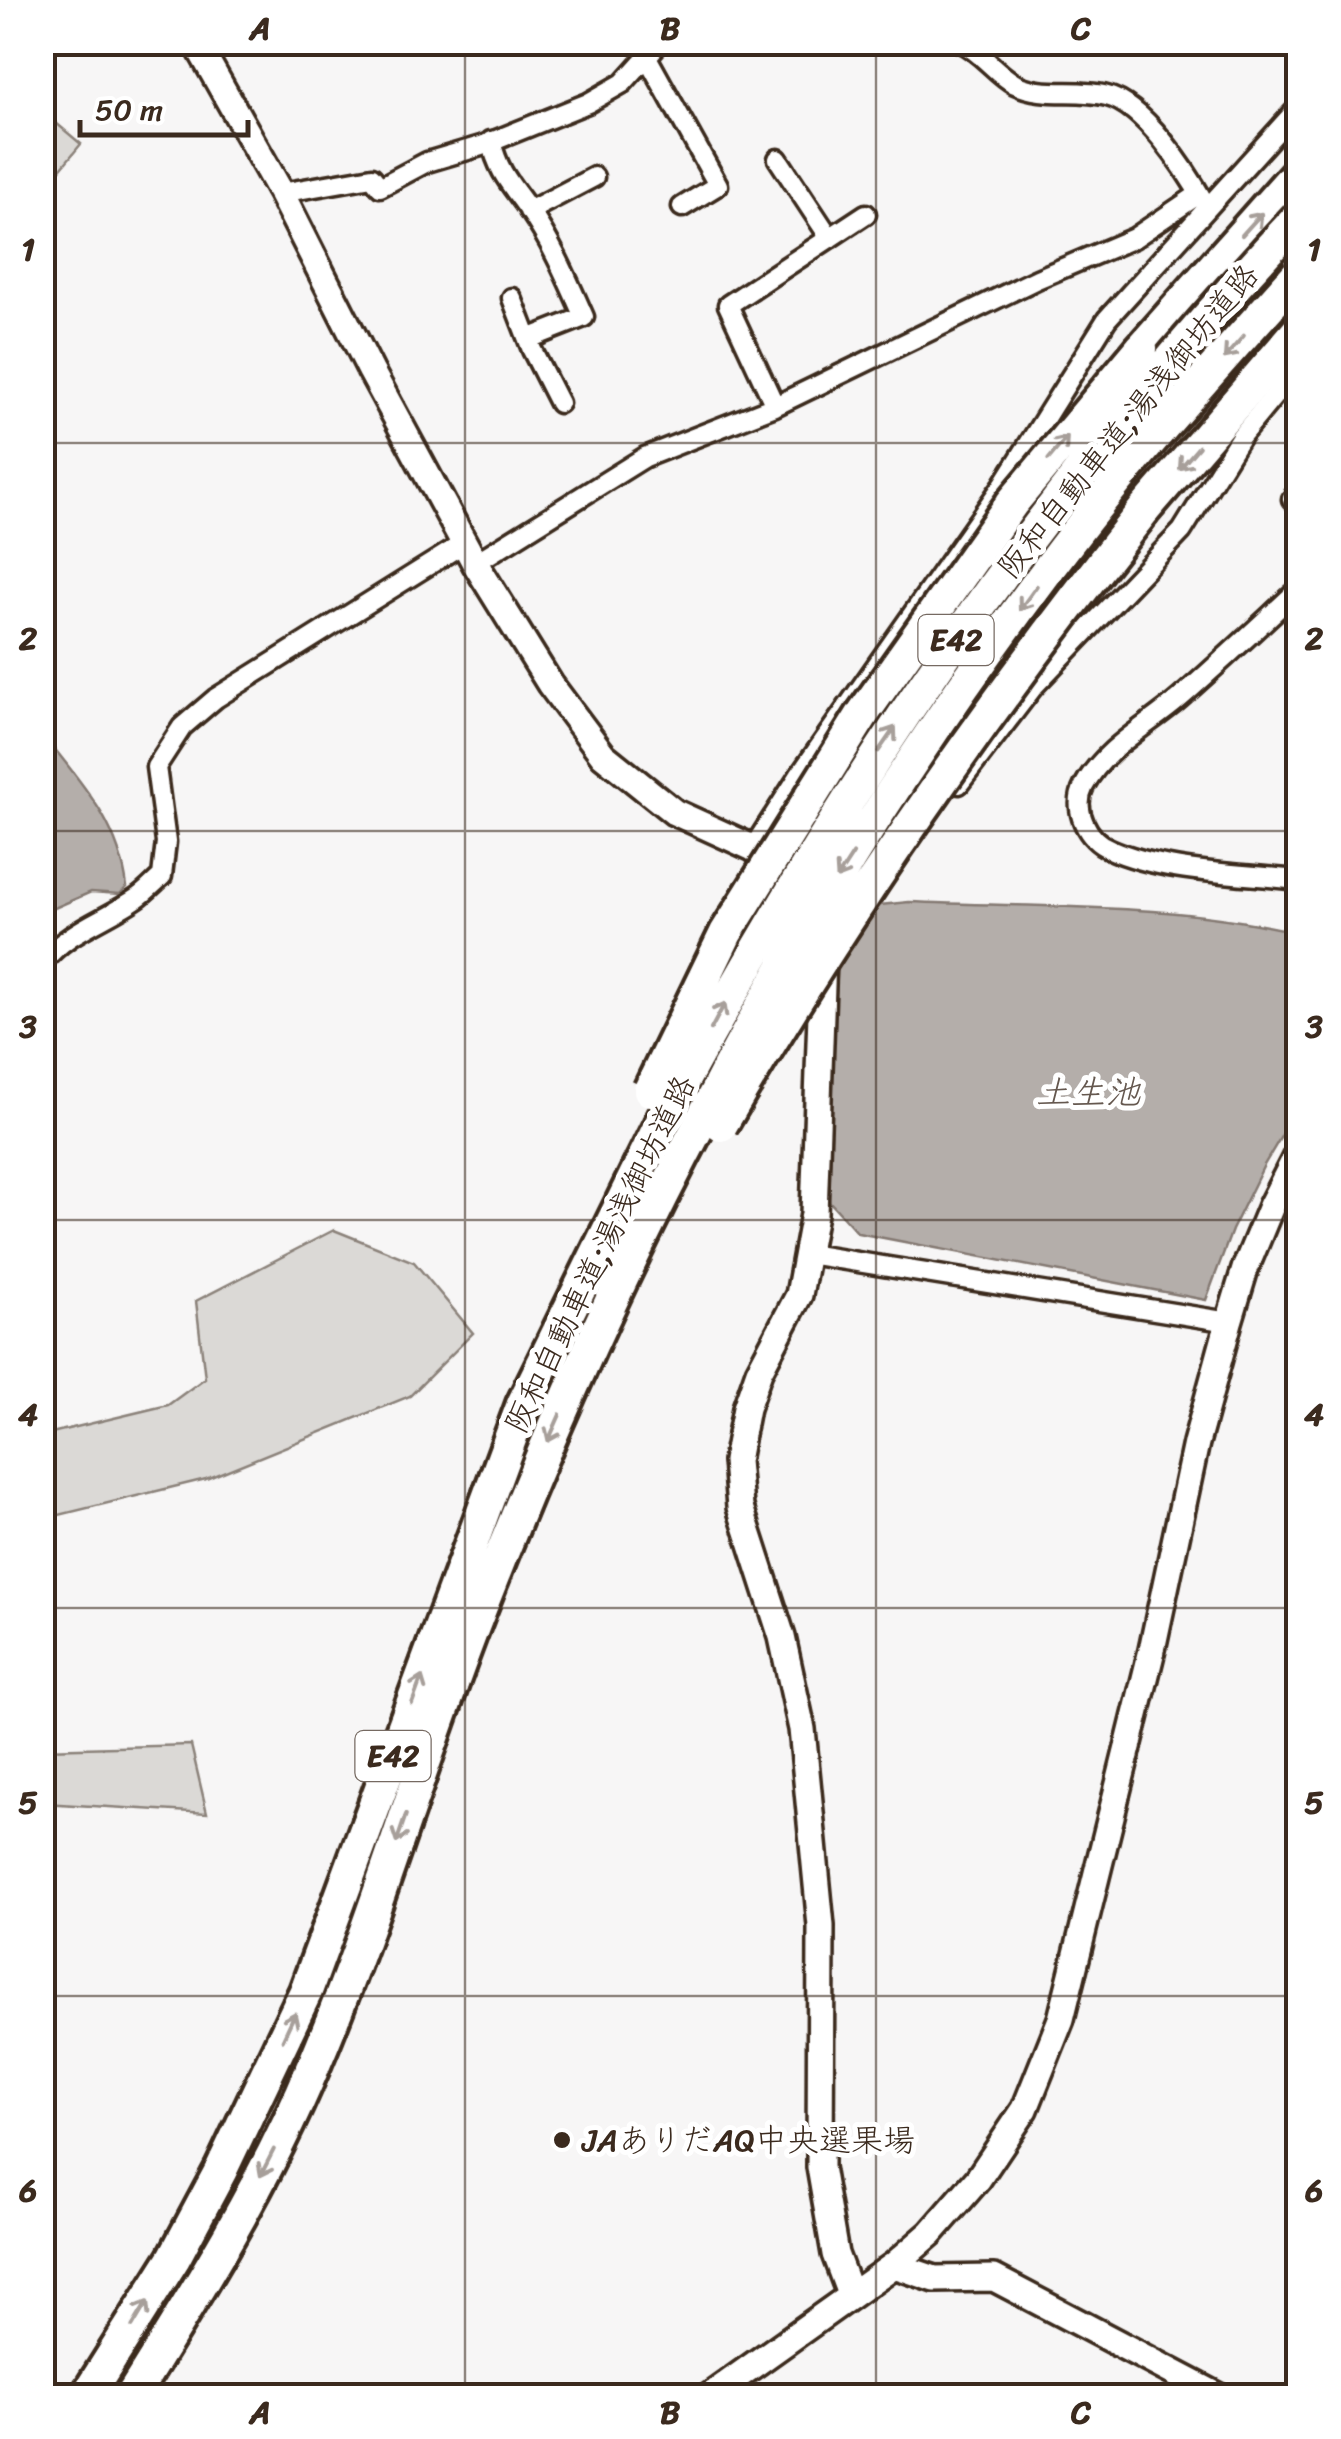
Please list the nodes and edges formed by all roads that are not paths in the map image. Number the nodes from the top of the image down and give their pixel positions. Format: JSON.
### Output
{"nodes":[{"id":1,"x":196,"y":42,"type":"edge"},
{"id":2,"x":960,"y":42,"type":"edge"},
{"id":3,"x":654,"y":50,"type":"edge"},
{"id":4,"x":1298,"y":108,"type":"edge"},
{"id":5,"x":492,"y":141,"type":"junction"},
{"id":6,"x":778,"y":158,"type":"dead end"},
{"id":7,"x":1298,"y":172,"type":"edge"},
{"id":8,"x":594,"y":177,"type":"dead end"},
{"id":9,"x":281,"y":193,"type":"junction"},
{"id":10,"x":1203,"y":200,"type":"junction"},
{"id":11,"x":682,"y":207,"type":"dead end"},
{"id":12,"x":530,"y":211,"type":"junction"},
{"id":13,"x":866,"y":214,"type":"dead end"},
{"id":14,"x":1298,"y":218,"type":"edge"},
{"id":15,"x":830,"y":238,"type":"junction"},
{"id":16,"x":1298,"y":274,"type":"edge"},
{"id":17,"x":512,"y":298,"type":"dead end"},
{"id":18,"x":1298,"y":331,"type":"edge"},
{"id":19,"x":528,"y":339,"type":"junction"},
{"id":20,"x":1298,"y":367,"type":"edge"},
{"id":21,"x":559,"y":403,"type":"dead end"},
{"id":22,"x":775,"y":406,"type":"junction"},
{"id":23,"x":469,"y":553,"type":"junction"},
{"id":24,"x":1298,"y":590,"type":"edge"},
{"id":25,"x":799,"y":776,"type":"junction"},
{"id":26,"x":754,"y":848,"type":"junction"},
{"id":27,"x":1298,"y":880,"type":"edge"},
{"id":28,"x":42,"y":964,"type":"edge"},
{"id":29,"x":661,"y":1096,"type":"junction"},
{"id":30,"x":711,"y":1123,"type":"junction"},
{"id":31,"x":1298,"y":1153,"type":"edge"},
{"id":32,"x":808,"y":1254,"type":"junction"},
{"id":33,"x":1229,"y":1322,"type":"junction"},
{"id":34,"x":894,"y":2265,"type":"junction"},
{"id":35,"x":850,"y":2294,"type":"junction"},
{"id":36,"x":88,"y":2396,"type":"edge"},
{"id":37,"x":132,"y":2396,"type":"edge"},
{"id":38,"x":710,"y":2396,"type":"edge"},
{"id":39,"x":1218,"y":2396,"type":"edge"}],
"edges":[{"from":1,"to":9,"type":"street"},
{"from":2,"to":10,"type":"street"},
{"from":3,"to":5,"type":"street"},
{"from":3,"to":11,"type":"street"},
{"from":4,"to":10,"type":"street"},
{"from":5,"to":9,"type":"street"},
{"from":5,"to":12,"type":"street"},
{"from":6,"to":15,"type":"street"},
{"from":29,"to":7,"type":"highway","one_way":true,"bridge":true},
{"from":8,"to":12,"type":"street"},
{"from":9,"to":23,"type":"street"},
{"from":10,"to":22,"type":"street"},
{"from":10,"to":25,"type":"street"},
{"from":12,"to":19,"type":"street"},
{"from":13,"to":15,"type":"street"},
{"from":29,"to":14,"type":"highway","name":"阪和自動車道;湯浅御坊道路","number":"E42","one_way":true,"bridge":true},
{"from":15,"to":22,"type":"street"},
{"from":16,"to":30,"type":"highway","name":"阪和自動車道;湯浅御坊道路","number":"E42","one_way":true,"bridge":true},
{"from":17,"to":19,"type":"street"},
{"from":18,"to":30,"type":"highway","one_way":true,"bridge":true},
{"from":19,"to":21,"type":"street"},
{"from":20,"to":25,"type":"street"},
{"from":22,"to":23,"type":"street"},
{"from":23,"to":26,"type":"street"},
{"from":23,"to":28,"type":"street"},
{"from":24,"to":27,"type":"street"},
{"from":25,"to":26,"type":"street"},
{"from":26,"to":32,"type":"street"},
{"from":36,"to":29,"type":"highway","name":"阪和自動車道;湯浅御坊道路","number":"E42","one_way":true},
{"from":30,"to":37,"type":"highway","name":"阪和自動車道;湯浅御坊道路","number":"E42","one_way":true},
{"from":31,"to":33,"type":"street"},
{"from":32,"to":33,"type":"street"},
{"from":32,"to":35,"type":"street"},
{"from":33,"to":34,"type":"street"},
{"from":34,"to":35,"type":"street"},
{"from":34,"to":39,"type":"street"},
{"from":35,"to":38,"type":"street"}]}
